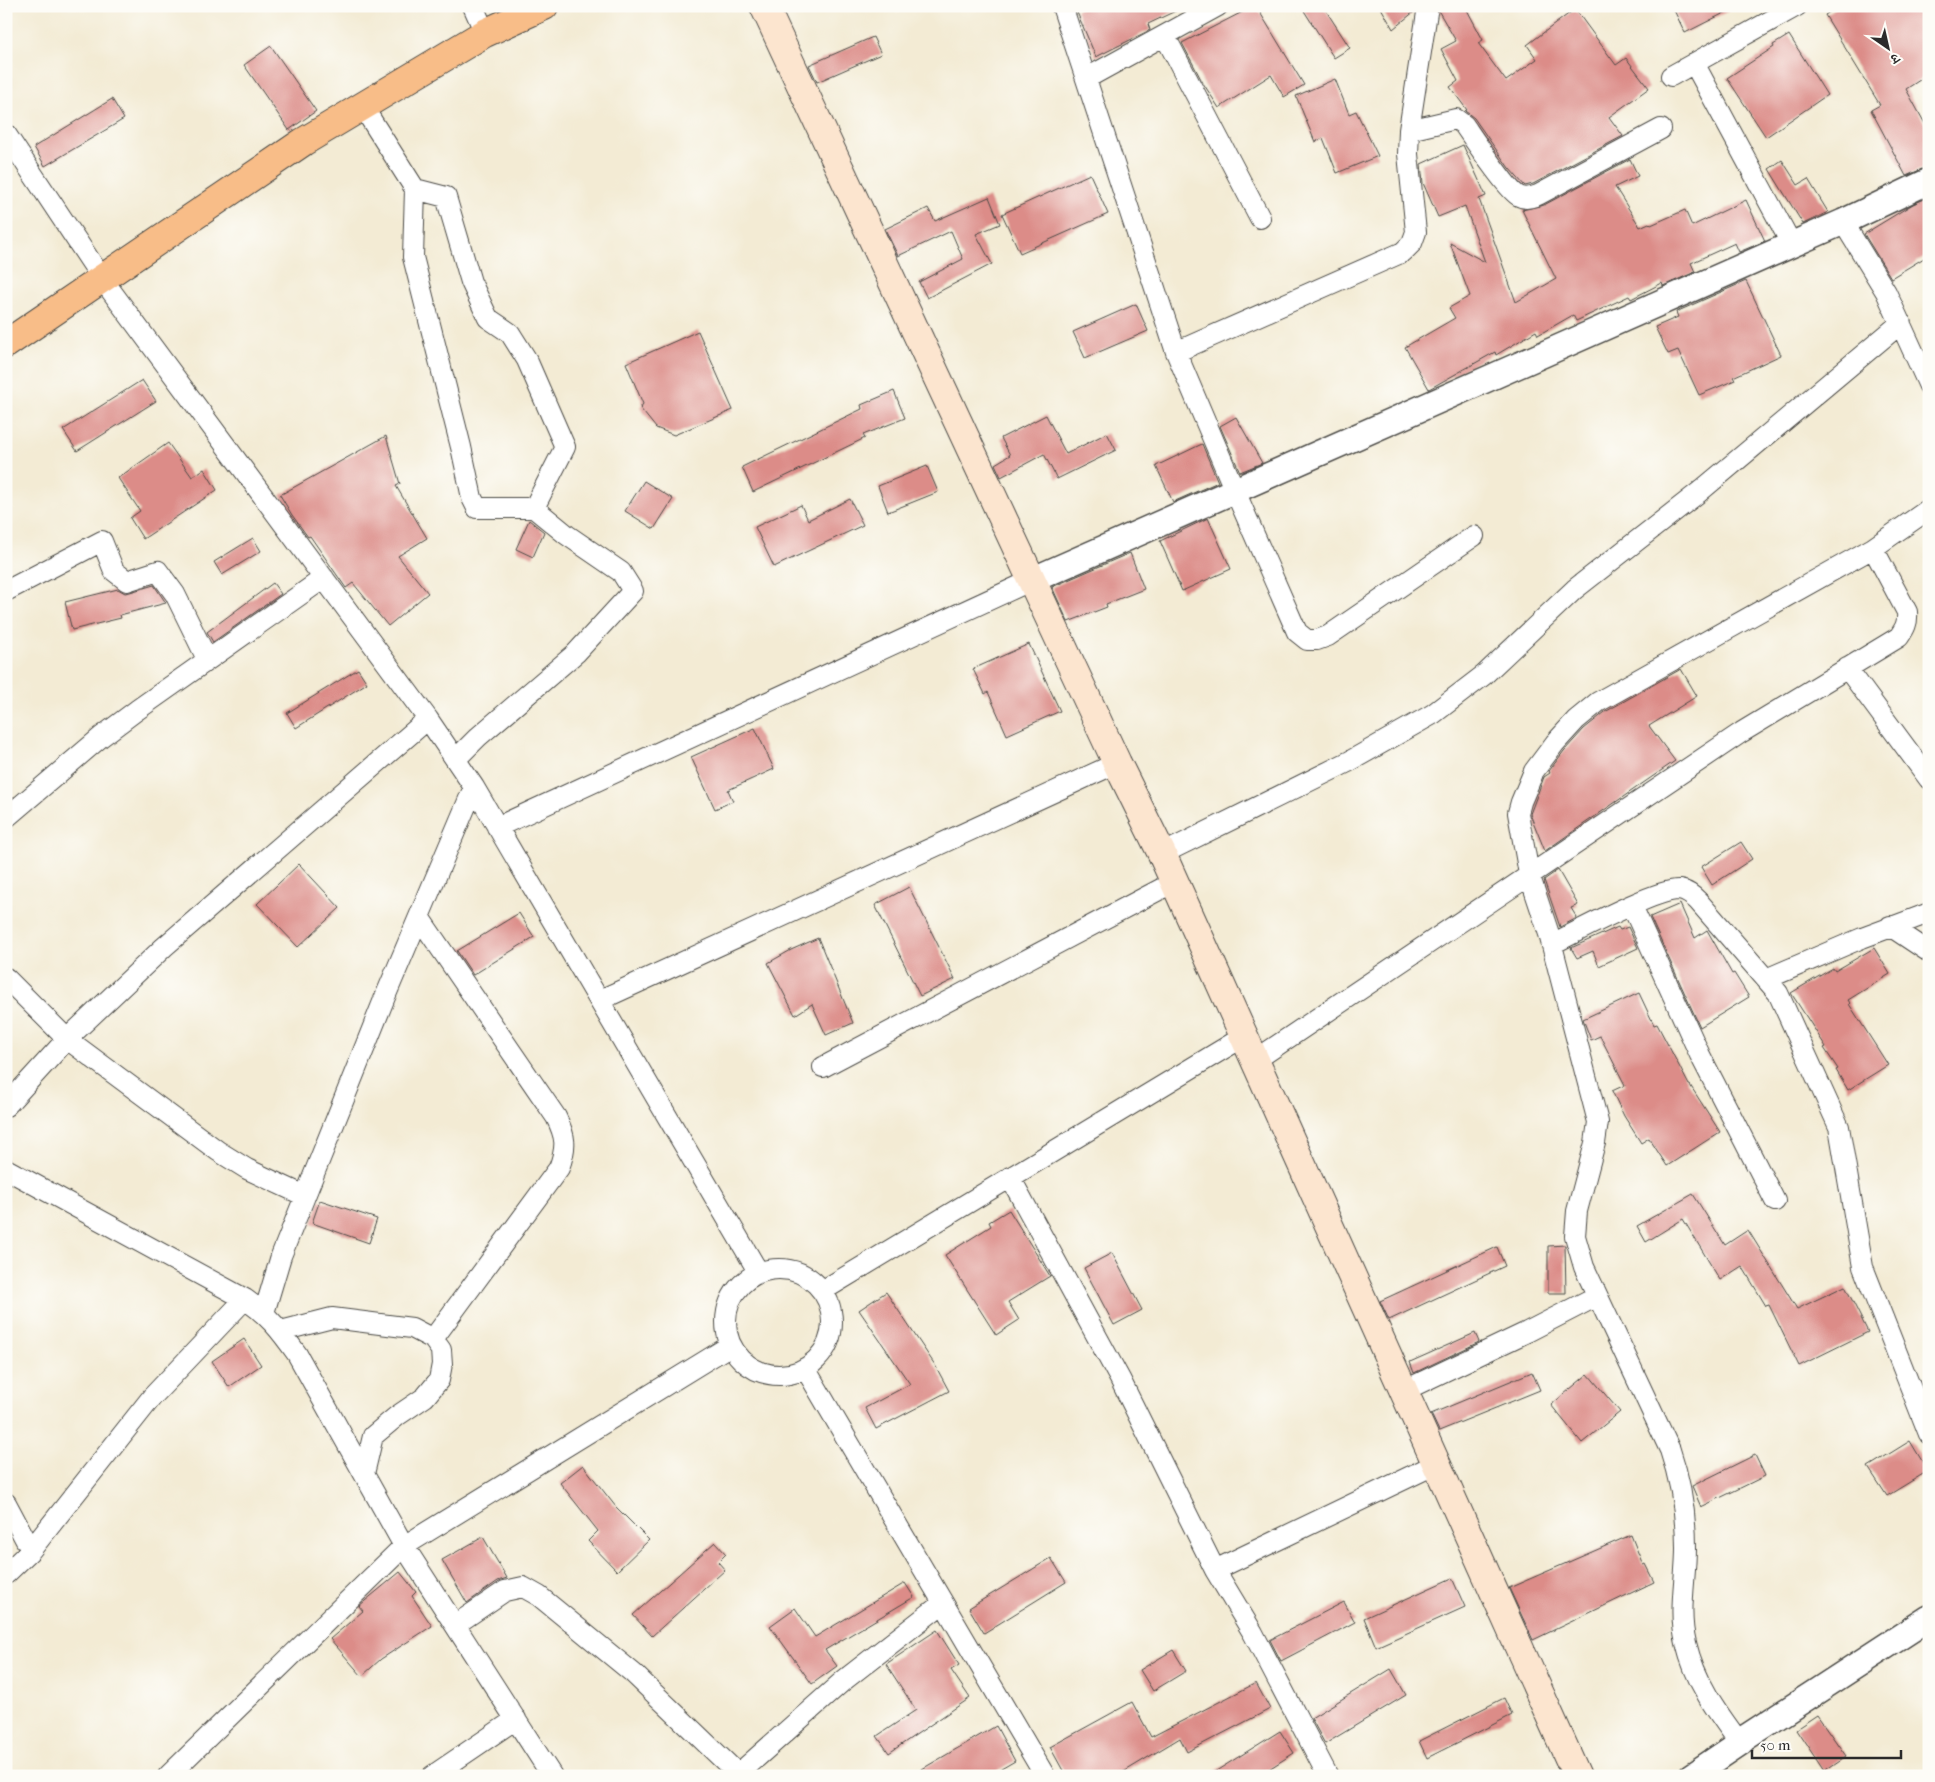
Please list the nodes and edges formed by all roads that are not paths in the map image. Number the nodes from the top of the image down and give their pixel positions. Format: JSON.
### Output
{"nodes":[{"id":1,"x":473,"y":6,"type":"edge"},
{"id":2,"x":544,"y":6,"type":"edge"},
{"id":3,"x":764,"y":6,"type":"edge"},
{"id":4,"x":1062,"y":6,"type":"edge"},
{"id":5,"x":1218,"y":6,"type":"edge"},
{"id":6,"x":1428,"y":6,"type":"edge"},
{"id":7,"x":1797,"y":6,"type":"edge"},
{"id":8,"x":485,"y":33,"type":"junction"},
{"id":9,"x":1165,"y":36,"type":"junction"},
{"id":10,"x":1694,"y":63,"type":"junction"},
{"id":11,"x":1670,"y":76,"type":"dead end"},
{"id":12,"x":1087,"y":78,"type":"junction"},
{"id":13,"x":363,"y":107,"type":"junction"},
{"id":14,"x":1661,"y":129,"type":"dead end"},
{"id":15,"x":1409,"y":130,"type":"junction"},
{"id":16,"x":6,"y":134,"type":"edge"},
{"id":17,"x":1929,"y":181,"type":"edge"},
{"id":18,"x":415,"y":189,"type":"junction"},
{"id":19,"x":1260,"y":218,"type":"dead end"},
{"id":20,"x":1843,"y":222,"type":"junction"},
{"id":21,"x":1803,"y":240,"type":"junction"},
{"id":22,"x":103,"y":280,"type":"junction"},
{"id":23,"x":1901,"y":324,"type":"junction"},
{"id":24,"x":6,"y":344,"type":"edge"},
{"id":25,"x":1176,"y":352,"type":"junction"},
{"id":26,"x":1929,"y":386,"type":"edge"},
{"id":27,"x":1235,"y":491,"type":"junction"},
{"id":28,"x":534,"y":508,"type":"junction"},
{"id":29,"x":1929,"y":509,"type":"edge"},
{"id":30,"x":1474,"y":536,"type":"dead end"},
{"id":31,"x":1873,"y":548,"type":"junction"},
{"id":32,"x":324,"y":578,"type":"junction"},
{"id":33,"x":1032,"y":580,"type":"junction"},
{"id":34,"x":6,"y":591,"type":"edge"},
{"id":35,"x":207,"y":659,"type":"junction"},
{"id":36,"x":1847,"y":668,"type":"junction"},
{"id":37,"x":428,"y":719,"type":"junction"},
{"id":38,"x":456,"y":759,"type":"junction"},
{"id":39,"x":1117,"y":763,"type":"junction"},
{"id":40,"x":1929,"y":779,"type":"edge"},
{"id":41,"x":474,"y":786,"type":"junction"},
{"id":42,"x":6,"y":818,"type":"edge"},
{"id":43,"x":497,"y":827,"type":"junction"},
{"id":44,"x":1162,"y":854,"type":"junction"},
{"id":45,"x":1529,"y":874,"type":"junction"},
{"id":46,"x":1174,"y":882,"type":"junction"},
{"id":47,"x":1632,"y":906,"type":"junction"},
{"id":48,"x":1929,"y":913,"type":"edge"},
{"id":49,"x":419,"y":917,"type":"junction"},
{"id":50,"x":1890,"y":926,"type":"junction"},
{"id":51,"x":1552,"y":944,"type":"junction"},
{"id":52,"x":1929,"y":952,"type":"edge"},
{"id":53,"x":6,"y":978,"type":"edge"},
{"id":54,"x":1766,"y":979,"type":"junction"},
{"id":55,"x":600,"y":1000,"type":"junction"},
{"id":56,"x":1243,"y":1037,"type":"junction"},
{"id":57,"x":67,"y":1039,"type":"junction"},
{"id":58,"x":1254,"y":1061,"type":"junction"},
{"id":59,"x":823,"y":1067,"type":"dead end"},
{"id":60,"x":6,"y":1106,"type":"edge"},
{"id":61,"x":6,"y":1169,"type":"edge"},
{"id":62,"x":1010,"y":1177,"type":"junction"},
{"id":63,"x":306,"y":1196,"type":"junction"},
{"id":64,"x":1775,"y":1201,"type":"dead end"},
{"id":65,"x":759,"y":1273,"type":"junction"},
{"id":66,"x":822,"y":1291,"type":"junction"},
{"id":67,"x":1597,"y":1296,"type":"junction"},
{"id":68,"x":245,"y":1299,"type":"junction"},
{"id":69,"x":264,"y":1313,"type":"junction"},
{"id":70,"x":281,"y":1331,"type":"junction"},
{"id":71,"x":433,"y":1339,"type":"junction"},
{"id":72,"x":731,"y":1346,"type":"junction"},
{"id":73,"x":806,"y":1368,"type":"junction"},
{"id":74,"x":1403,"y":1390,"type":"junction"},
{"id":75,"x":1929,"y":1434,"type":"edge"},
{"id":76,"x":1436,"y":1464,"type":"junction"},
{"id":77,"x":364,"y":1474,"type":"junction"},
{"id":78,"x":6,"y":1503,"type":"edge"},
{"id":79,"x":404,"y":1546,"type":"junction"},
{"id":80,"x":31,"y":1550,"type":"junction"},
{"id":81,"x":1215,"y":1570,"type":"junction"},
{"id":82,"x":6,"y":1574,"type":"edge"},
{"id":83,"x":943,"y":1603,"type":"junction"},
{"id":84,"x":1929,"y":1618,"type":"edge"},
{"id":85,"x":455,"y":1625,"type":"junction"},
{"id":86,"x":516,"y":1719,"type":"junction"},
{"id":87,"x":1740,"y":1743,"type":"junction"},
{"id":88,"x":736,"y":1775,"type":"edge"},
{"id":89,"x":168,"y":1776,"type":"edge"},
{"id":90,"x":432,"y":1776,"type":"edge"},
{"id":91,"x":552,"y":1776,"type":"edge"},
{"id":92,"x":1045,"y":1776,"type":"edge"},
{"id":93,"x":1328,"y":1776,"type":"edge"},
{"id":94,"x":1577,"y":1776,"type":"edge"},
{"id":95,"x":1691,"y":1776,"type":"edge"}],
"edges":[{"from":1,"to":8,"type":"street"},
{"from":2,"to":8,"type":"main road"},
{"from":3,"to":33,"type":"main road"},
{"from":4,"to":12,"type":"street"},
{"from":5,"to":9,"type":"street"},
{"from":6,"to":15,"type":"street"},
{"from":7,"to":10,"type":"street"},
{"from":8,"to":13,"type":"main road"},
{"from":9,"to":12,"type":"street"},
{"from":9,"to":19,"type":"street"},
{"from":10,"to":11,"type":"street"},
{"from":10,"to":21,"type":"street"},
{"from":12,"to":25,"type":"street"},
{"from":13,"to":18,"type":"street"},
{"from":13,"to":22,"type":"main road"},
{"from":14,"to":15,"type":"street"},
{"from":15,"to":25,"type":"street"},
{"from":16,"to":22,"type":"street"},
{"from":17,"to":20,"type":"street"},
{"from":18,"to":28,"type":"street"},
{"from":18,"to":28,"type":"street"},
{"from":20,"to":21,"type":"street"},
{"from":20,"to":23,"type":"street"},
{"from":21,"to":27,"type":"street"},
{"from":22,"to":24,"type":"main road"},
{"from":22,"to":32,"type":"street"},
{"from":23,"to":26,"type":"street"},
{"from":23,"to":44,"type":"street"},
{"from":25,"to":27,"type":"street"},
{"from":27,"to":30,"type":"street"},
{"from":27,"to":33,"type":"street"},
{"from":28,"to":38,"type":"street"},
{"from":29,"to":31,"type":"street"},
{"from":31,"to":36,"type":"street"},
{"from":31,"to":45,"type":"street"},
{"from":32,"to":35,"type":"street"},
{"from":32,"to":37,"type":"street"},
{"from":33,"to":39,"type":"main road"},
{"from":33,"to":43,"type":"street"},
{"from":34,"to":35,"type":"street"},
{"from":35,"to":42,"type":"street"},
{"from":36,"to":40,"type":"street"},
{"from":36,"to":45,"type":"street"},
{"from":37,"to":38,"type":"street"},
{"from":37,"to":57,"type":"street"},
{"from":38,"to":41,"type":"street"},
{"from":39,"to":44,"type":"main road"},
{"from":39,"to":55,"type":"street"},
{"from":41,"to":43,"type":"street"},
{"from":41,"to":49,"type":"street"},
{"from":43,"to":55,"type":"street"},
{"from":44,"to":46,"type":"main road"},
{"from":45,"to":51,"type":"street"},
{"from":45,"to":58,"type":"street"},
{"from":46,"to":56,"type":"main road"},
{"from":46,"to":59,"type":"street"},
{"from":47,"to":51,"type":"street"},
{"from":47,"to":54,"type":"street"},
{"from":47,"to":64,"type":"street"},
{"from":48,"to":50,"type":"street"},
{"from":49,"to":63,"type":"street"},
{"from":49,"to":71,"type":"street"},
{"from":50,"to":52,"type":"street"},
{"from":50,"to":54,"type":"street"},
{"from":51,"to":67,"type":"street"},
{"from":53,"to":57,"type":"street"},
{"from":54,"to":75,"type":"street"},
{"from":55,"to":65,"type":"street"},
{"from":56,"to":58,"type":"main road"},
{"from":56,"to":62,"type":"street"},
{"from":57,"to":60,"type":"street"},
{"from":57,"to":63,"type":"street"},
{"from":58,"to":74,"type":"main road"},
{"from":61,"to":68,"type":"street"},
{"from":62,"to":66,"type":"street"},
{"from":62,"to":81,"type":"street"},
{"from":63,"to":69,"type":"street"},
{"from":65,"to":66,"type":"street"},
{"from":65,"to":72,"type":"street"},
{"from":66,"to":73,"type":"street"},
{"from":67,"to":74,"type":"street"},
{"from":67,"to":87,"type":"street"},
{"from":68,"to":69,"type":"street"},
{"from":68,"to":80,"type":"street"},
{"from":69,"to":70,"type":"street"},
{"from":70,"to":71,"type":"street"},
{"from":70,"to":77,"type":"street"},
{"from":71,"to":77,"type":"street"},
{"from":72,"to":73,"type":"street"},
{"from":72,"to":79,"type":"street"},
{"from":73,"to":83,"type":"street"},
{"from":74,"to":76,"type":"main road"},
{"from":76,"to":81,"type":"street"},
{"from":76,"to":94,"type":"main road"},
{"from":77,"to":79,"type":"street"},
{"from":78,"to":80,"type":"street"},
{"from":79,"to":85,"type":"street"},
{"from":79,"to":89,"type":"street"},
{"from":80,"to":82,"type":"street"},
{"from":81,"to":93,"type":"street"},
{"from":83,"to":88,"type":"street"},
{"from":83,"to":92,"type":"street"},
{"from":84,"to":87,"type":"street"},
{"from":85,"to":86,"type":"street"},
{"from":85,"to":88,"type":"street"},
{"from":86,"to":90,"type":"street"},
{"from":86,"to":91,"type":"street"},
{"from":87,"to":95,"type":"street"}]}
